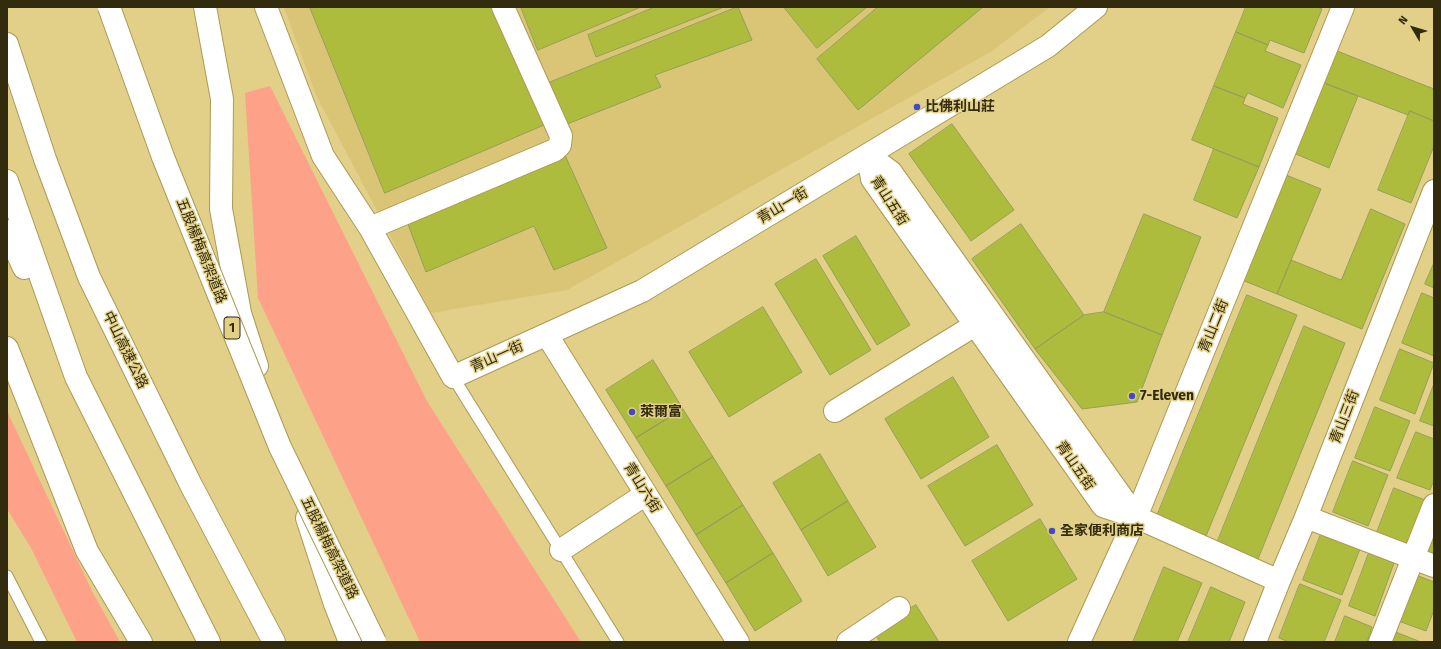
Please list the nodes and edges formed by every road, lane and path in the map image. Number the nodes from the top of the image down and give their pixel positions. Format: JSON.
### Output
{"nodes":[{"id":1,"x":109,"y":7,"type":"edge"},
{"id":2,"x":205,"y":7,"type":"edge"},
{"id":3,"x":266,"y":7,"type":"edge"},
{"id":4,"x":503,"y":7,"type":"edge"},
{"id":5,"x":1096,"y":7,"type":"edge"},
{"id":6,"x":1343,"y":7,"type":"edge"},
{"id":7,"x":7,"y":44,"type":"edge"},
{"id":8,"x":868,"y":155,"type":"junction"},
{"id":9,"x":7,"y":181,"type":"edge"},
{"id":10,"x":1434,"y":191,"type":"edge"},
{"id":11,"x":370,"y":228,"type":"junction"},
{"id":12,"x":7,"y":231,"type":"edge"},
{"id":13,"x":975,"y":325,"type":"junction"},
{"id":14,"x":547,"y":335,"type":"junction"},
{"id":15,"x":7,"y":348,"type":"edge"},
{"id":16,"x":76,"y":377,"type":"junction"},
{"id":17,"x":453,"y":377,"type":"junction"},
{"id":18,"x":835,"y":411,"type":"dead end"},
{"id":19,"x":646,"y":494,"type":"junction"},
{"id":20,"x":1434,"y":505,"type":"edge"},
{"id":21,"x":1136,"y":517,"type":"junction"},
{"id":22,"x":1306,"y":517,"type":"junction"},
{"id":23,"x":561,"y":550,"type":"junction"},
{"id":24,"x":1412,"y":558,"type":"junction"},
{"id":25,"x":1434,"y":566,"type":"edge"},
{"id":26,"x":7,"y":576,"type":"edge"},
{"id":27,"x":1279,"y":581,"type":"junction"},
{"id":28,"x":900,"y":608,"type":"dead end"},
{"id":29,"x":41,"y":642,"type":"edge"},
{"id":30,"x":142,"y":642,"type":"edge"},
{"id":31,"x":209,"y":642,"type":"edge"},
{"id":32,"x":274,"y":642,"type":"edge"},
{"id":33,"x":350,"y":642,"type":"edge"},
{"id":34,"x":375,"y":642,"type":"edge"},
{"id":35,"x":618,"y":642,"type":"edge"},
{"id":36,"x":738,"y":642,"type":"edge"},
{"id":37,"x":848,"y":642,"type":"edge"},
{"id":38,"x":1079,"y":642,"type":"edge"},
{"id":39,"x":1255,"y":642,"type":"edge"},
{"id":40,"x":1380,"y":642,"type":"edge"}],
"edges":[{"from":1,"to":34,"type":"main road","name":"五股楊梅高架道路","number":"1","bridge":true},
{"from":2,"to":33,"type":"main road"},
{"from":3,"to":11,"type":"main road"},
{"from":4,"to":11,"type":"main road"},
{"from":5,"to":8,"type":"main road","name":"青山一街"},
{"from":6,"to":21,"type":"main road","name":"青山二街"},
{"from":7,"to":32,"type":"main road","name":"中山高速公路"},
{"from":8,"to":13,"type":"main road","name":"青山五街"},
{"from":8,"to":14,"type":"main road","name":"青山一街"},
{"from":8,"to":21,"type":"main road","name":"青山五街"},
{"from":9,"to":16,"type":"main road"},
{"from":10,"to":22,"type":"main road","name":"青山三街"},
{"from":11,"to":17,"type":"main road"},
{"from":12,"to":16,"type":"main road"},
{"from":13,"to":18,"type":"main road"},
{"from":13,"to":21,"type":"main road","name":"青山五街"},
{"from":14,"to":17,"type":"main road","name":"青山一街"},
{"from":14,"to":19,"type":"main road","name":"青山六街"},
{"from":15,"to":30,"type":"main road"},
{"from":16,"to":31,"type":"main road"},
{"from":17,"to":23,"type":"lane"},
{"from":19,"to":23,"type":"main road"},
{"from":19,"to":36,"type":"main road","name":"青山六街"},
{"from":20,"to":24,"type":"main road"},
{"from":21,"to":27,"type":"main road","name":"青山五街"},
{"from":21,"to":38,"type":"main road","name":"青山二街"},
{"from":22,"to":24,"type":"main road"},
{"from":22,"to":27,"type":"main road","name":"青山三街"},
{"from":23,"to":35,"type":"lane"},
{"from":24,"to":25,"type":"main road"},
{"from":24,"to":40,"type":"main road"},
{"from":26,"to":29,"type":"lane"},
{"from":27,"to":39,"type":"main road","name":"青山三街"},
{"from":28,"to":37,"type":"main road"}]}
